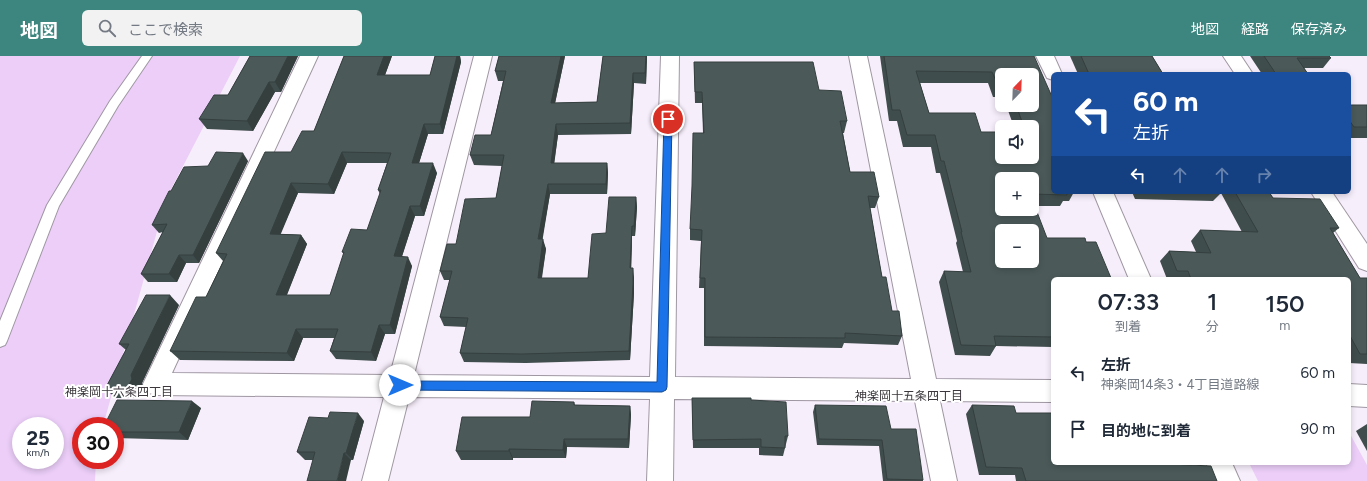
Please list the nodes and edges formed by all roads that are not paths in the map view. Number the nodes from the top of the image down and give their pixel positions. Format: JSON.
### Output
{"nodes":[{"id":1,"x":147,"y":56,"type":"edge"},
{"id":2,"x":309,"y":56,"type":"edge"},
{"id":3,"x":483,"y":56,"type":"edge"},
{"id":4,"x":670,"y":56,"type":"edge"},
{"id":5,"x":858,"y":56,"type":"edge"},
{"id":6,"x":1045,"y":56,"type":"edge"},
{"id":7,"x":1232,"y":56,"type":"edge"},
{"id":8,"x":1052,"y":72,"type":"edge"},
{"id":9,"x":1243,"y":72,"type":"edge"},
{"id":10,"x":1104,"y":194,"type":"edge"},
{"id":11,"x":1322,"y":194,"type":"edge"},
{"id":12,"x":1367,"y":262,"type":"edge"},
{"id":13,"x":1139,"y":277,"type":"edge"},
{"id":14,"x":0,"y":341,"type":"edge"},
{"id":15,"x":400,"y":385,"type":"junction"},
{"id":16,"x":662,"y":387,"type":"junction"},
{"id":17,"x":924,"y":389,"type":"junction"},
{"id":18,"x":1051,"y":391,"type":"edge"},
{"id":19,"x":1351,"y":395,"type":"edge"},
{"id":20,"x":1367,"y":396,"type":"edge"},
{"id":21,"x":1220,"y":465,"type":"edge"},
{"id":22,"x":375,"y":481,"type":"edge"},
{"id":23,"x":660,"y":481,"type":"edge"},
{"id":24,"x":944,"y":481,"type":"edge"},
{"id":25,"x":1227,"y":481,"type":"edge"}],
"edges":[{"from":1,"to":14,"type":"lane"},
{"from":2,"to":15,"type":"street"},
{"from":3,"to":15,"type":"street"},
{"from":4,"to":16,"type":"street"},
{"from":5,"to":17,"type":"street"},
{"from":6,"to":8,"type":"street"},
{"from":7,"to":9,"type":"street"},
{"from":10,"to":13,"type":"street"},
{"from":11,"to":12,"type":"street"},
{"from":15,"to":16,"type":"street"},
{"from":15,"to":22,"type":"street"},
{"from":16,"to":17,"type":"street"},
{"from":16,"to":23,"type":"street"},
{"from":17,"to":18,"type":"street"},
{"from":17,"to":24,"type":"street"},
{"from":19,"to":20,"type":"street"},
{"from":21,"to":25,"type":"street"}]}
